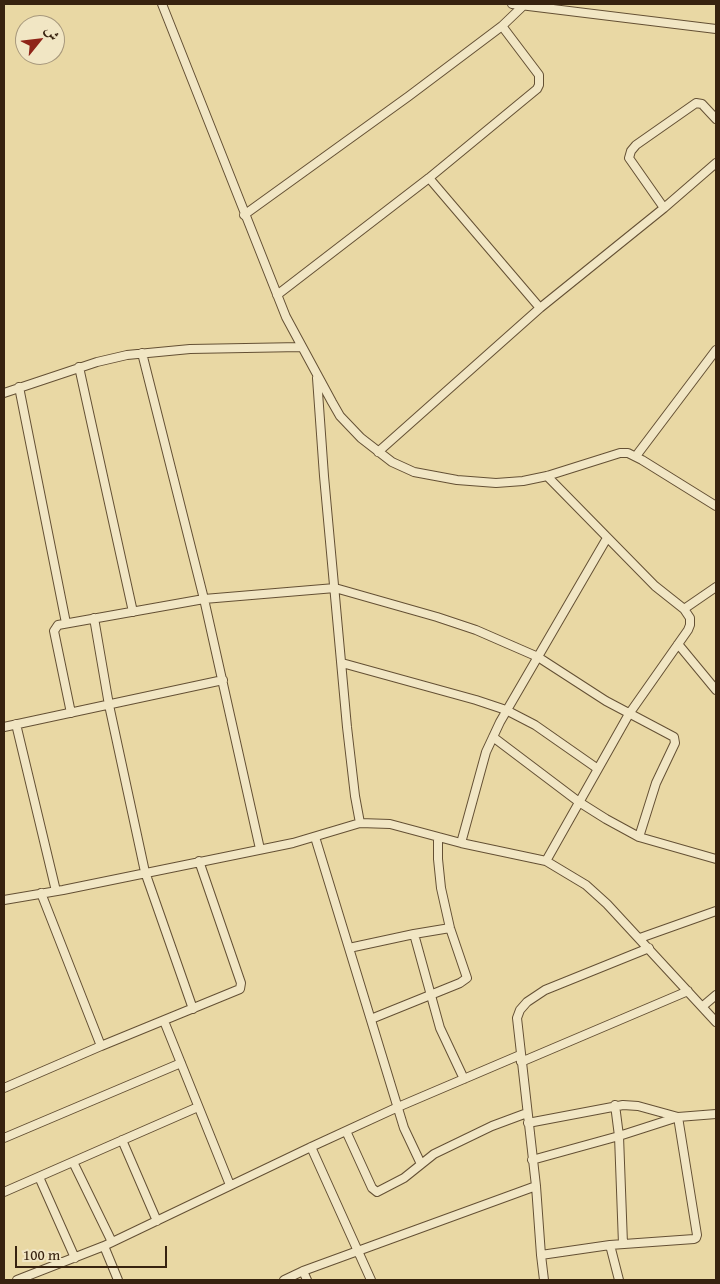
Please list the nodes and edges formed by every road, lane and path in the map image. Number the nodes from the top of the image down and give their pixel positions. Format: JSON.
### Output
{"nodes":[{"id":1,"x":162,"y":4,"type":"edge"},
{"id":2,"x":512,"y":4,"type":"edge"},
{"id":3,"x":524,"y":5,"type":"junction"},
{"id":4,"x":502,"y":26,"type":"junction"},
{"id":5,"x":716,"y":29,"type":"edge"},
{"id":6,"x":716,"y":119,"type":"edge"},
{"id":7,"x":716,"y":163,"type":"edge"},
{"id":8,"x":429,"y":178,"type":"junction"},
{"id":9,"x":664,"y":208,"type":"junction"},
{"id":10,"x":244,"y":215,"type":"junction"},
{"id":11,"x":277,"y":295,"type":"junction"},
{"id":12,"x":540,"y":308,"type":"junction"},
{"id":13,"x":301,"y":347,"type":"junction"},
{"id":14,"x":716,"y":350,"type":"edge"},
{"id":15,"x":142,"y":353,"type":"junction"},
{"id":16,"x":79,"y":367,"type":"junction"},
{"id":17,"x":317,"y":378,"type":"junction"},
{"id":18,"x":20,"y":387,"type":"junction"},
{"id":19,"x":4,"y":393,"type":"edge"},
{"id":20,"x":378,"y":452,"type":"junction"},
{"id":21,"x":636,"y":456,"type":"junction"},
{"id":22,"x":547,"y":476,"type":"junction"},
{"id":23,"x":716,"y":506,"type":"edge"},
{"id":24,"x":606,"y":538,"type":"junction"},
{"id":25,"x":716,"y":587,"type":"edge"},
{"id":26,"x":335,"y":588,"type":"junction"},
{"id":27,"x":204,"y":599,"type":"junction"},
{"id":28,"x":684,"y":609,"type":"junction"},
{"id":29,"x":132,"y":612,"type":"junction"},
{"id":30,"x":94,"y":618,"type":"junction"},
{"id":31,"x":66,"y":623,"type":"junction"},
{"id":32,"x":678,"y":644,"type":"junction"},
{"id":33,"x":538,"y":657,"type":"junction"},
{"id":34,"x":342,"y":663,"type":"junction"},
{"id":35,"x":223,"y":680,"type":"junction"},
{"id":36,"x":716,"y":690,"type":"edge"},
{"id":37,"x":109,"y":705,"type":"junction"},
{"id":38,"x":506,"y":710,"type":"junction"},
{"id":39,"x":71,"y":713,"type":"junction"},
{"id":40,"x":630,"y":714,"type":"junction"},
{"id":41,"x":16,"y":724,"type":"junction"},
{"id":42,"x":4,"y":727,"type":"edge"},
{"id":43,"x":493,"y":737,"type":"junction"},
{"id":44,"x":598,"y":769,"type":"junction"},
{"id":45,"x":579,"y":802,"type":"junction"},
{"id":46,"x":360,"y":823,"type":"junction"},
{"id":47,"x":438,"y":837,"type":"junction"},
{"id":48,"x":639,"y":837,"type":"junction"},
{"id":49,"x":315,"y":838,"type":"junction"},
{"id":50,"x":461,"y":843,"type":"junction"},
{"id":51,"x":260,"y":849,"type":"junction"},
{"id":52,"x":716,"y":859,"type":"edge"},
{"id":53,"x":199,"y":861,"type":"junction"},
{"id":54,"x":546,"y":861,"type":"junction"},
{"id":55,"x":145,"y":872,"type":"junction"},
{"id":56,"x":56,"y":891,"type":"junction"},
{"id":57,"x":41,"y":893,"type":"junction"},
{"id":58,"x":4,"y":900,"type":"edge"},
{"id":59,"x":716,"y":911,"type":"edge"},
{"id":60,"x":450,"y":928,"type":"junction"},
{"id":61,"x":414,"y":934,"type":"junction"},
{"id":62,"x":640,"y":938,"type":"junction"},
{"id":63,"x":349,"y":948,"type":"junction"},
{"id":64,"x":649,"y":948,"type":"junction"},
{"id":65,"x":688,"y":990,"type":"junction"},
{"id":66,"x":432,"y":995,"type":"junction"},
{"id":67,"x":716,"y":995,"type":"edge"},
{"id":68,"x":702,"y":1006,"type":"junction"},
{"id":69,"x":193,"y":1009,"type":"junction"},
{"id":70,"x":371,"y":1019,"type":"junction"},
{"id":71,"x":164,"y":1021,"type":"junction"},
{"id":72,"x":716,"y":1022,"type":"edge"},
{"id":73,"x":101,"y":1046,"type":"junction"},
{"id":74,"x":520,"y":1058,"type":"junction"},
{"id":75,"x":180,"y":1063,"type":"junction"},
{"id":76,"x":464,"y":1079,"type":"junction"},
{"id":77,"x":4,"y":1088,"type":"edge"},
{"id":78,"x":615,"y":1105,"type":"junction"},
{"id":79,"x":198,"y":1107,"type":"junction"},
{"id":80,"x":398,"y":1107,"type":"junction"},
{"id":81,"x":527,"y":1113,"type":"junction"},
{"id":82,"x":716,"y":1114,"type":"edge"},
{"id":83,"x":678,"y":1117,"type":"junction"},
{"id":84,"x":528,"y":1123,"type":"junction"},
{"id":85,"x":346,"y":1131,"type":"junction"},
{"id":86,"x":619,"y":1136,"type":"junction"},
{"id":87,"x":4,"y":1138,"type":"edge"},
{"id":88,"x":122,"y":1140,"type":"junction"},
{"id":89,"x":311,"y":1146,"type":"junction"},
{"id":90,"x":532,"y":1160,"type":"junction"},
{"id":91,"x":73,"y":1162,"type":"junction"},
{"id":92,"x":421,"y":1164,"type":"junction"},
{"id":93,"x":40,"y":1176,"type":"junction"},
{"id":94,"x":230,"y":1185,"type":"junction"},
{"id":95,"x":536,"y":1186,"type":"junction"},
{"id":96,"x":4,"y":1192,"type":"edge"},
{"id":97,"x":156,"y":1221,"type":"junction"},
{"id":98,"x":112,"y":1242,"type":"junction"},
{"id":99,"x":610,"y":1244,"type":"junction"},
{"id":100,"x":623,"y":1244,"type":"junction"},
{"id":101,"x":104,"y":1246,"type":"junction"},
{"id":102,"x":357,"y":1251,"type":"junction"},
{"id":103,"x":540,"y":1255,"type":"junction"},
{"id":104,"x":75,"y":1258,"type":"junction"},
{"id":105,"x":303,"y":1272,"type":"junction"},
{"id":106,"x":17,"y":1280,"type":"edge"},
{"id":107,"x":118,"y":1280,"type":"edge"},
{"id":108,"x":284,"y":1280,"type":"edge"},
{"id":109,"x":307,"y":1280,"type":"edge"},
{"id":110,"x":371,"y":1280,"type":"edge"},
{"id":111,"x":544,"y":1280,"type":"edge"},
{"id":112,"x":620,"y":1280,"type":"edge"}],
"edges":[{"from":1,"to":10,"type":"street"},
{"from":2,"to":3,"type":"street"},
{"from":3,"to":4,"type":"street"},
{"from":3,"to":5,"type":"street"},
{"from":4,"to":8,"type":"street"},
{"from":4,"to":10,"type":"street"},
{"from":6,"to":9,"type":"street"},
{"from":7,"to":9,"type":"street"},
{"from":8,"to":11,"type":"street"},
{"from":8,"to":12,"type":"street"},
{"from":9,"to":12,"type":"street"},
{"from":10,"to":11,"type":"street"},
{"from":11,"to":13,"type":"street"},
{"from":12,"to":20,"type":"street"},
{"from":13,"to":15,"type":"street"},
{"from":13,"to":17,"type":"street"},
{"from":14,"to":21,"type":"street"},
{"from":15,"to":16,"type":"street"},
{"from":15,"to":27,"type":"street"},
{"from":16,"to":18,"type":"street"},
{"from":16,"to":29,"type":"street"},
{"from":17,"to":20,"type":"street"},
{"from":17,"to":26,"type":"street"},
{"from":18,"to":19,"type":"street"},
{"from":18,"to":31,"type":"street"},
{"from":20,"to":22,"type":"street"},
{"from":21,"to":22,"type":"street"},
{"from":21,"to":23,"type":"street"},
{"from":22,"to":24,"type":"street"},
{"from":24,"to":28,"type":"street"},
{"from":24,"to":33,"type":"street"},
{"from":25,"to":28,"type":"street"},
{"from":26,"to":27,"type":"street"},
{"from":26,"to":33,"type":"street"},
{"from":26,"to":34,"type":"street"},
{"from":27,"to":29,"type":"street"},
{"from":27,"to":35,"type":"street"},
{"from":28,"to":32,"type":"street"},
{"from":29,"to":30,"type":"street"},
{"from":30,"to":31,"type":"street"},
{"from":30,"to":37,"type":"street"},
{"from":31,"to":39,"type":"street"},
{"from":32,"to":36,"type":"street"},
{"from":32,"to":40,"type":"street"},
{"from":33,"to":38,"type":"street"},
{"from":33,"to":40,"type":"street"},
{"from":34,"to":38,"type":"street"},
{"from":34,"to":46,"type":"street"},
{"from":35,"to":37,"type":"street"},
{"from":35,"to":51,"type":"street"},
{"from":37,"to":39,"type":"street"},
{"from":37,"to":55,"type":"street"},
{"from":38,"to":43,"type":"street"},
{"from":38,"to":44,"type":"street"},
{"from":39,"to":41,"type":"street"},
{"from":40,"to":44,"type":"street"},
{"from":40,"to":48,"type":"street"},
{"from":41,"to":42,"type":"street"},
{"from":41,"to":56,"type":"street"},
{"from":43,"to":45,"type":"street"},
{"from":43,"to":50,"type":"street"},
{"from":44,"to":45,"type":"street"},
{"from":45,"to":48,"type":"street"},
{"from":45,"to":54,"type":"street"},
{"from":46,"to":47,"type":"street"},
{"from":46,"to":49,"type":"street"},
{"from":47,"to":50,"type":"street"},
{"from":47,"to":60,"type":"street"},
{"from":48,"to":52,"type":"street"},
{"from":49,"to":51,"type":"street"},
{"from":49,"to":63,"type":"street"},
{"from":50,"to":54,"type":"street"},
{"from":51,"to":53,"type":"street"},
{"from":53,"to":55,"type":"street"},
{"from":53,"to":69,"type":"street"},
{"from":54,"to":62,"type":"street"},
{"from":55,"to":56,"type":"street"},
{"from":55,"to":69,"type":"street"},
{"from":56,"to":57,"type":"street"},
{"from":57,"to":58,"type":"street"},
{"from":57,"to":73,"type":"street"},
{"from":59,"to":62,"type":"street"},
{"from":60,"to":61,"type":"street"},
{"from":60,"to":66,"type":"street"},
{"from":61,"to":63,"type":"street"},
{"from":61,"to":66,"type":"street"},
{"from":62,"to":64,"type":"street"},
{"from":63,"to":70,"type":"street"},
{"from":64,"to":65,"type":"street"},
{"from":64,"to":74,"type":"street"},
{"from":65,"to":68,"type":"street"},
{"from":65,"to":74,"type":"street"},
{"from":66,"to":70,"type":"street"},
{"from":66,"to":76,"type":"street"},
{"from":67,"to":68,"type":"street"},
{"from":68,"to":72,"type":"street"},
{"from":69,"to":71,"type":"street"},
{"from":70,"to":80,"type":"street"},
{"from":71,"to":73,"type":"street"},
{"from":71,"to":75,"type":"street"},
{"from":73,"to":77,"type":"street"},
{"from":74,"to":76,"type":"street"},
{"from":74,"to":81,"type":"street"},
{"from":75,"to":79,"type":"street"},
{"from":75,"to":87,"type":"street"},
{"from":76,"to":80,"type":"street"},
{"from":78,"to":83,"type":"street"},
{"from":78,"to":84,"type":"street"},
{"from":78,"to":86,"type":"street"},
{"from":79,"to":88,"type":"street"},
{"from":79,"to":94,"type":"street"},
{"from":80,"to":85,"type":"street"},
{"from":80,"to":92,"type":"street"},
{"from":81,"to":84,"type":"street"},
{"from":81,"to":92,"type":"street"},
{"from":82,"to":83,"type":"street"},
{"from":83,"to":86,"type":"street"},
{"from":83,"to":100,"type":"street"},
{"from":84,"to":90,"type":"street"},
{"from":85,"to":89,"type":"street"},
{"from":85,"to":92,"type":"street"},
{"from":86,"to":90,"type":"street"},
{"from":86,"to":100,"type":"street"},
{"from":88,"to":91,"type":"street"},
{"from":88,"to":97,"type":"street"},
{"from":89,"to":94,"type":"street"},
{"from":89,"to":102,"type":"street"},
{"from":90,"to":95,"type":"street"},
{"from":91,"to":93,"type":"street"},
{"from":91,"to":98,"type":"street"},
{"from":93,"to":96,"type":"street"},
{"from":93,"to":104,"type":"street"},
{"from":94,"to":97,"type":"street"},
{"from":95,"to":102,"type":"street"},
{"from":95,"to":103,"type":"street"},
{"from":97,"to":98,"type":"street"},
{"from":98,"to":101,"type":"street"},
{"from":99,"to":100,"type":"street"},
{"from":99,"to":103,"type":"street"},
{"from":99,"to":112,"type":"street"},
{"from":101,"to":104,"type":"street"},
{"from":101,"to":107,"type":"street"},
{"from":102,"to":105,"type":"street"},
{"from":102,"to":110,"type":"street"},
{"from":103,"to":111,"type":"street"},
{"from":104,"to":106,"type":"street"},
{"from":105,"to":108,"type":"street"},
{"from":105,"to":109,"type":"street"}]}
